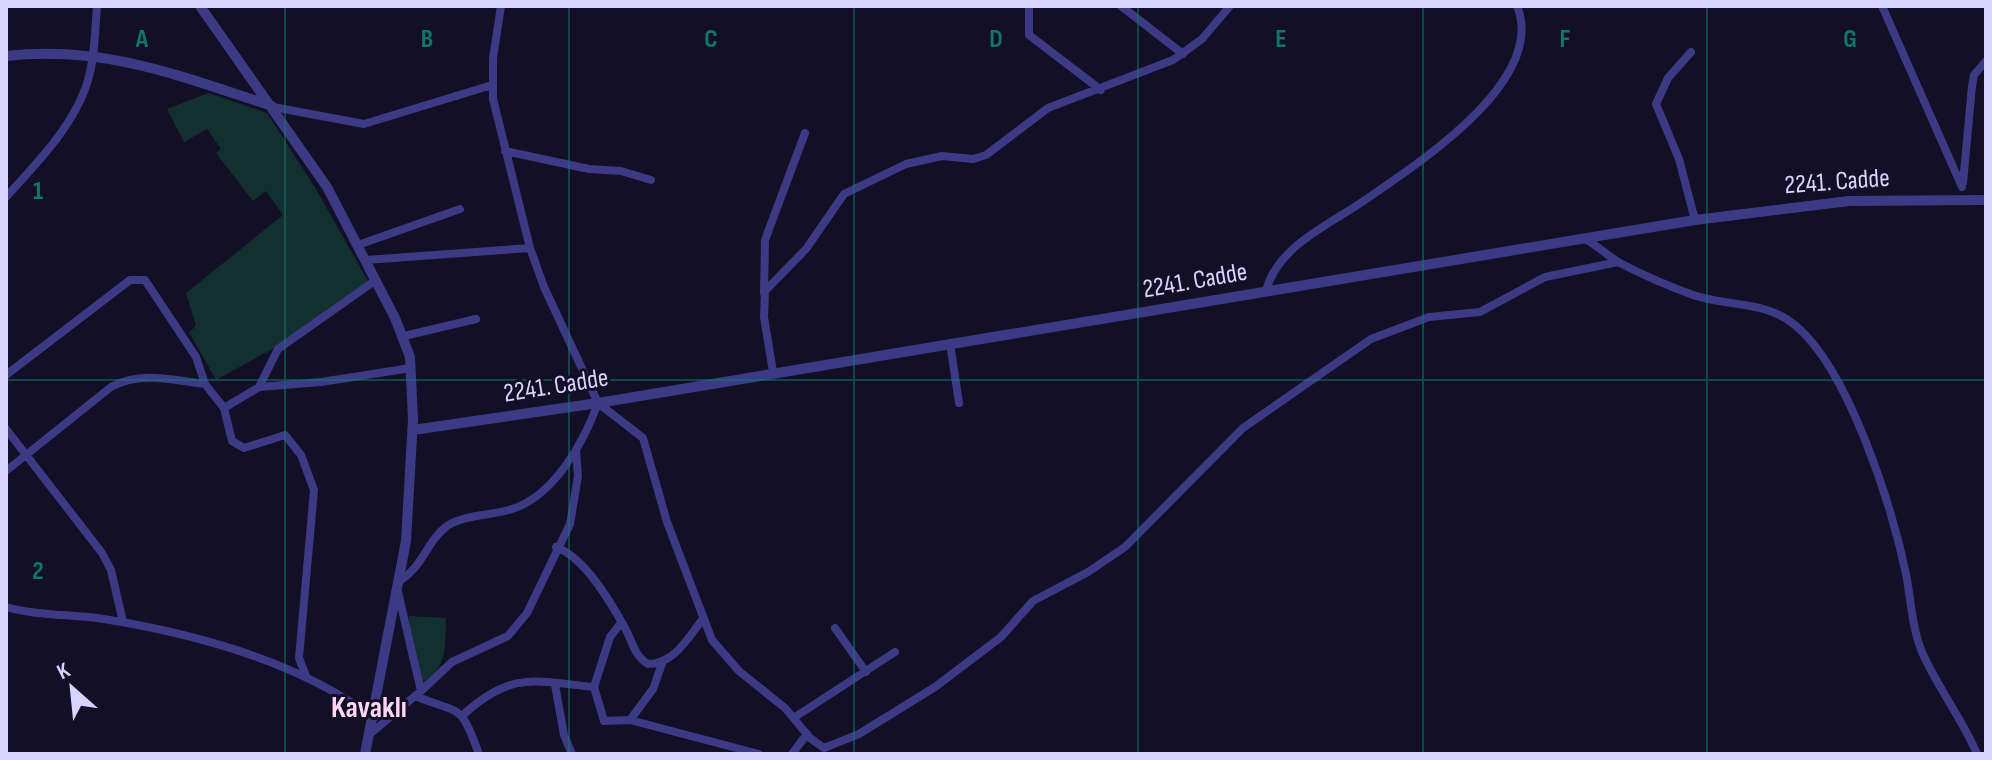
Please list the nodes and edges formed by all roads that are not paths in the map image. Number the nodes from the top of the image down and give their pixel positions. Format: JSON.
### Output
{"nodes":[{"id":1,"x":97,"y":6,"type":"edge"},
{"id":2,"x":200,"y":6,"type":"edge"},
{"id":3,"x":501,"y":6,"type":"edge"},
{"id":4,"x":1029,"y":6,"type":"edge"},
{"id":5,"x":1121,"y":6,"type":"edge"},
{"id":6,"x":1230,"y":6,"type":"edge"},
{"id":7,"x":1517,"y":6,"type":"edge"},
{"id":8,"x":1882,"y":6,"type":"edge"},
{"id":9,"x":1691,"y":52,"type":"dead end"},
{"id":10,"x":1183,"y":54,"type":"junction"},
{"id":11,"x":92,"y":55,"type":"junction"},
{"id":12,"x":6,"y":56,"type":"edge"},
{"id":13,"x":1986,"y":61,"type":"edge"},
{"id":14,"x":492,"y":85,"type":"junction"},
{"id":15,"x":1101,"y":90,"type":"junction"},
{"id":16,"x":273,"y":107,"type":"junction"},
{"id":17,"x":805,"y":133,"type":"dead end"},
{"id":18,"x":505,"y":151,"type":"junction"},
{"id":19,"x":651,"y":180,"type":"dead end"},
{"id":20,"x":1962,"y":187,"type":"junction"},
{"id":21,"x":6,"y":197,"type":"edge"},
{"id":22,"x":1962,"y":200,"type":"junction"},
{"id":23,"x":1986,"y":200,"type":"edge"},
{"id":24,"x":460,"y":209,"type":"dead end"},
{"id":25,"x":1695,"y":220,"type":"junction"},
{"id":26,"x":1585,"y":239,"type":"junction"},
{"id":27,"x":358,"y":245,"type":"junction"},
{"id":28,"x":530,"y":248,"type":"junction"},
{"id":29,"x":366,"y":260,"type":"junction"},
{"id":30,"x":1618,"y":262,"type":"junction"},
{"id":31,"x":376,"y":280,"type":"junction"},
{"id":32,"x":1266,"y":291,"type":"junction"},
{"id":33,"x":764,"y":296,"type":"junction"},
{"id":34,"x":476,"y":319,"type":"dead end"},
{"id":35,"x":404,"y":336,"type":"junction"},
{"id":36,"x":950,"y":343,"type":"junction"},
{"id":37,"x":411,"y":368,"type":"junction"},
{"id":38,"x":773,"y":372,"type":"junction"},
{"id":39,"x":6,"y":375,"type":"edge"},
{"id":40,"x":205,"y":384,"type":"junction"},
{"id":41,"x":259,"y":387,"type":"junction"},
{"id":42,"x":598,"y":403,"type":"junction"},
{"id":43,"x":959,"y":403,"type":"dead end"},
{"id":44,"x":224,"y":408,"type":"junction"},
{"id":45,"x":6,"y":429,"type":"edge"},
{"id":46,"x":413,"y":430,"type":"junction"},
{"id":47,"x":576,"y":450,"type":"junction"},
{"id":48,"x":25,"y":456,"type":"junction"},
{"id":49,"x":6,"y":471,"type":"edge"},
{"id":50,"x":556,"y":547,"type":"junction"},
{"id":51,"x":399,"y":586,"type":"junction"},
{"id":52,"x":6,"y":607,"type":"edge"},
{"id":53,"x":702,"y":620,"type":"junction"},
{"id":54,"x":123,"y":622,"type":"junction"},
{"id":55,"x":621,"y":623,"type":"junction"},
{"id":56,"x":835,"y":628,"type":"dead end"},
{"id":57,"x":895,"y":652,"type":"dead end"},
{"id":58,"x":663,"y":661,"type":"junction"},
{"id":59,"x":866,"y":672,"type":"junction"},
{"id":60,"x":306,"y":676,"type":"junction"},
{"id":61,"x":555,"y":685,"type":"junction"},
{"id":62,"x":594,"y":687,"type":"junction"},
{"id":63,"x":418,"y":693,"type":"junction"},
{"id":64,"x":463,"y":715,"type":"junction"},
{"id":65,"x":795,"y":717,"type":"junction"},
{"id":66,"x":374,"y":718,"type":"junction"},
{"id":67,"x":630,"y":720,"type":"junction"},
{"id":68,"x":370,"y":734,"type":"junction"},
{"id":69,"x":807,"y":734,"type":"junction"},
{"id":70,"x":822,"y":751,"type":"edge"},
{"id":71,"x":365,"y":754,"type":"edge"},
{"id":72,"x":479,"y":754,"type":"edge"},
{"id":73,"x":572,"y":754,"type":"edge"},
{"id":74,"x":759,"y":754,"type":"edge"},
{"id":75,"x":792,"y":754,"type":"edge"},
{"id":76,"x":1977,"y":754,"type":"edge"}],
"edges":[{"from":1,"to":11,"type":"street"},
{"from":2,"to":16,"type":"street"},
{"from":3,"to":14,"type":"street"},
{"from":4,"to":15,"type":"street"},
{"from":5,"to":10,"type":"street"},
{"from":6,"to":10,"type":"street"},
{"from":7,"to":32,"type":"street"},
{"from":8,"to":20,"type":"street"},
{"from":9,"to":25,"type":"street"},
{"from":10,"to":15,"type":"street"},
{"from":11,"to":12,"type":"street"},
{"from":11,"to":16,"type":"street"},
{"from":11,"to":21,"type":"street"},
{"from":13,"to":20,"type":"street"},
{"from":14,"to":16,"type":"street"},
{"from":14,"to":18,"type":"street"},
{"from":15,"to":33,"type":"street"},
{"from":16,"to":27,"type":"street"},
{"from":17,"to":33,"type":"street"},
{"from":18,"to":19,"type":"street"},
{"from":18,"to":28,"type":"street"},
{"from":20,"to":22,"type":"street"},
{"from":22,"to":23,"type":"street","name":"2241. Cadde"},
{"from":22,"to":25,"type":"street","name":"2241. Cadde"},
{"from":24,"to":27,"type":"street"},
{"from":25,"to":26,"type":"street","name":"2241. Cadde"},
{"from":26,"to":30,"type":"street"},
{"from":26,"to":32,"type":"street","name":"2241. Cadde"},
{"from":27,"to":29,"type":"street"},
{"from":28,"to":29,"type":"street"},
{"from":28,"to":42,"type":"street"},
{"from":29,"to":31,"type":"street"},
{"from":30,"to":70,"type":"street"},
{"from":30,"to":76,"type":"street"},
{"from":31,"to":35,"type":"street"},
{"from":31,"to":41,"type":"street"},
{"from":32,"to":36,"type":"street","name":"2241. Cadde"},
{"from":33,"to":38,"type":"street"},
{"from":34,"to":35,"type":"street"},
{"from":35,"to":37,"type":"street"},
{"from":36,"to":38,"type":"street","name":"2241. Cadde"},
{"from":36,"to":43,"type":"street"},
{"from":37,"to":41,"type":"street"},
{"from":37,"to":46,"type":"street"},
{"from":38,"to":42,"type":"street","name":"2241. Cadde"},
{"from":39,"to":40,"type":"street"},
{"from":40,"to":44,"type":"street"},
{"from":40,"to":48,"type":"street"},
{"from":41,"to":44,"type":"street"},
{"from":42,"to":46,"type":"street","name":"2241. Cadde"},
{"from":42,"to":47,"type":"street"},
{"from":42,"to":53,"type":"street"},
{"from":44,"to":60,"type":"street"},
{"from":45,"to":48,"type":"street"},
{"from":46,"to":51,"type":"street"},
{"from":47,"to":50,"type":"street"},
{"from":47,"to":51,"type":"street"},
{"from":48,"to":49,"type":"street"},
{"from":48,"to":54,"type":"street"},
{"from":50,"to":55,"type":"street"},
{"from":50,"to":63,"type":"street"},
{"from":51,"to":63,"type":"street"},
{"from":51,"to":66,"type":"street"},
{"from":52,"to":54,"type":"street"},
{"from":53,"to":58,"type":"street"},
{"from":53,"to":65,"type":"street"},
{"from":54,"to":60,"type":"street"},
{"from":55,"to":58,"type":"street"},
{"from":55,"to":62,"type":"street"},
{"from":56,"to":59,"type":"street"},
{"from":57,"to":59,"type":"street"},
{"from":58,"to":67,"type":"street"},
{"from":59,"to":65,"type":"street"},
{"from":60,"to":66,"type":"street"},
{"from":61,"to":62,"type":"street"},
{"from":61,"to":64,"type":"street"},
{"from":61,"to":73,"type":"street"},
{"from":62,"to":67,"type":"street"},
{"from":63,"to":64,"type":"street"},
{"from":63,"to":68,"type":"street"},
{"from":64,"to":72,"type":"street"},
{"from":65,"to":69,"type":"street"},
{"from":66,"to":68,"type":"street"},
{"from":67,"to":74,"type":"street"},
{"from":68,"to":71,"type":"street"},
{"from":69,"to":70,"type":"street"},
{"from":69,"to":75,"type":"street"}]}
